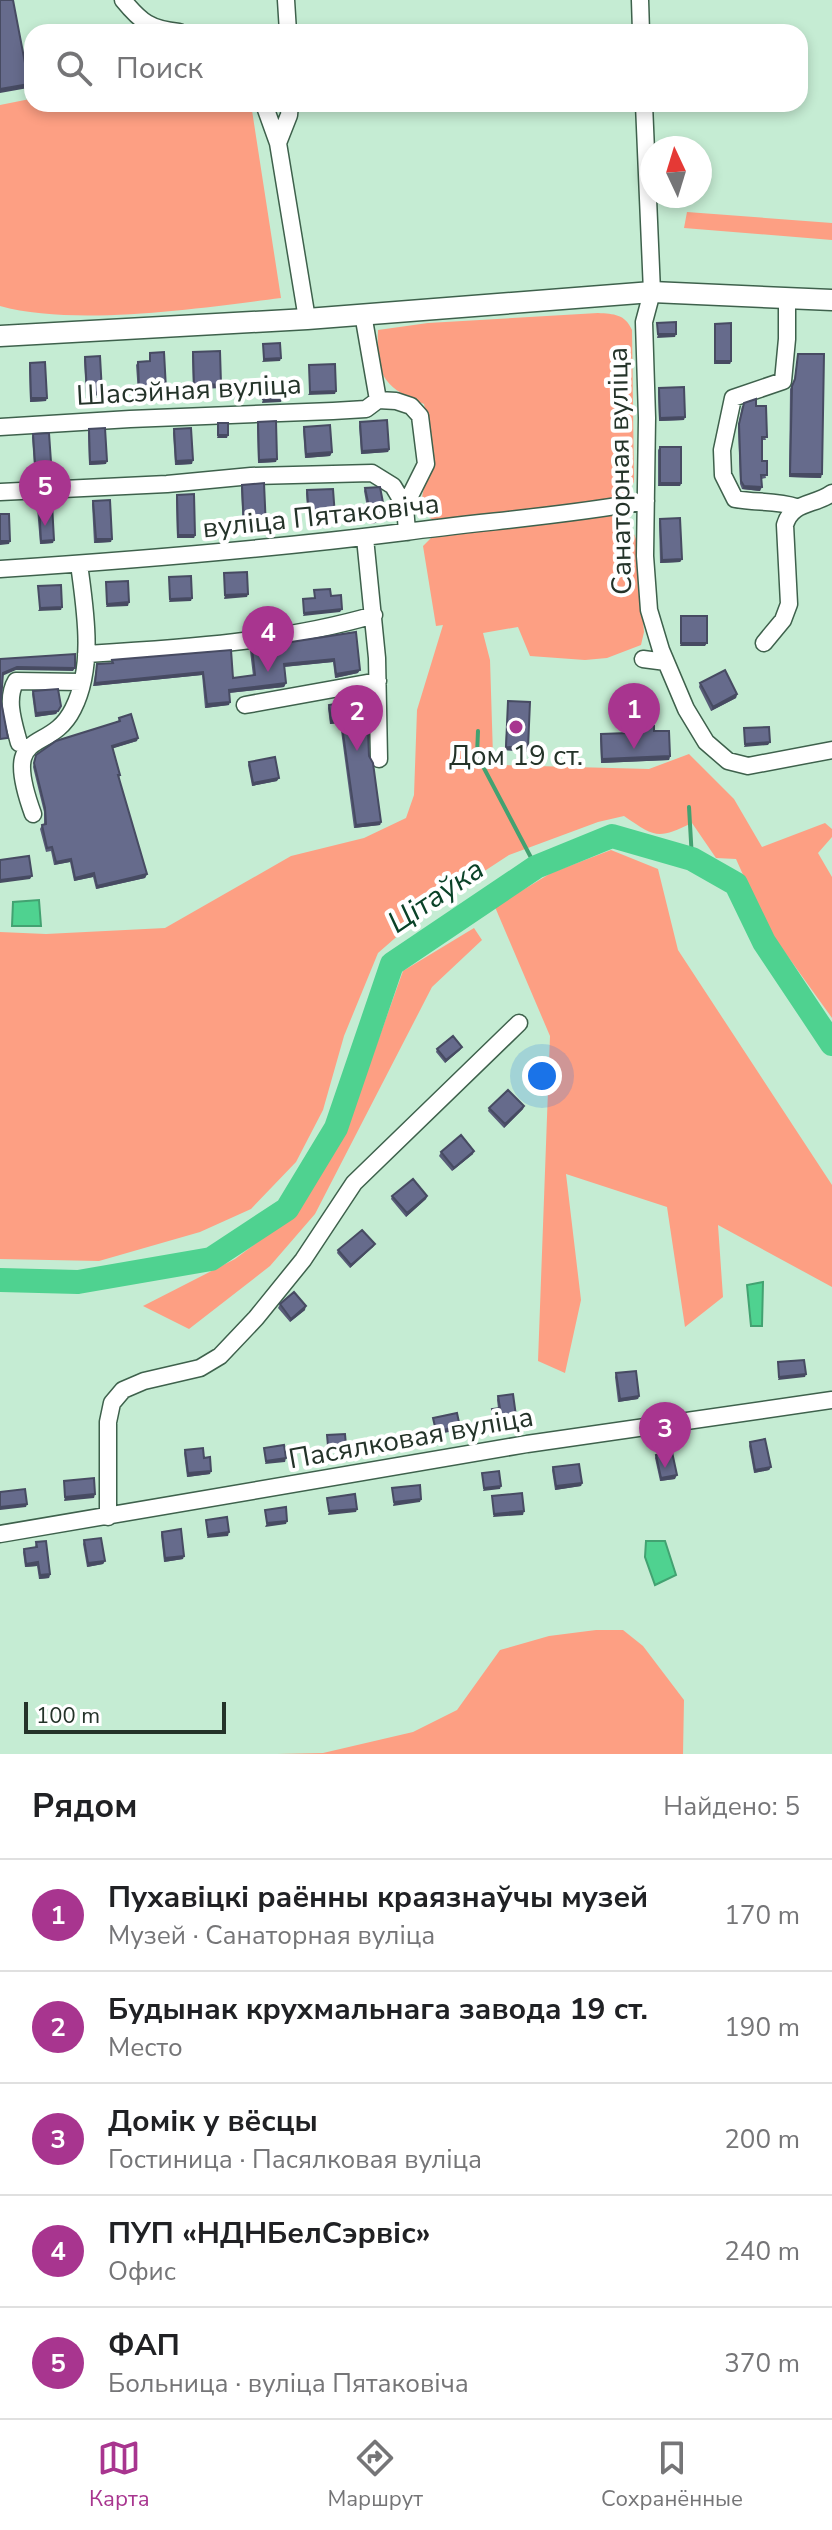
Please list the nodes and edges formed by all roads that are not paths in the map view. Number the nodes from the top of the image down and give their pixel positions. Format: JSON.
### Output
{"nodes":[{"id":1,"x":123,"y":0,"type":"edge"},
{"id":2,"x":286,"y":0,"type":"edge"},
{"id":3,"x":640,"y":0,"type":"edge"},
{"id":4,"x":147,"y":24,"type":"edge"},
{"id":5,"x":288,"y":24,"type":"edge"},
{"id":6,"x":641,"y":24,"type":"edge"},
{"id":7,"x":267,"y":112,"type":"edge"},
{"id":8,"x":289,"y":112,"type":"edge"},
{"id":9,"x":644,"y":112,"type":"edge"},
{"id":10,"x":278,"y":143,"type":"junction"},
{"id":11,"x":652,"y":292,"type":"junction"},
{"id":12,"x":787,"y":297,"type":"junction"},
{"id":13,"x":832,"y":300,"type":"edge"},
{"id":14,"x":363,"y":314,"type":"junction"},
{"id":15,"x":307,"y":319,"type":"junction"},
{"id":16,"x":0,"y":324,"type":"edge"},
{"id":17,"x":30,"y":332,"type":"junction"},
{"id":18,"x":0,"y":336,"type":"edge"},
{"id":19,"x":378,"y":400,"type":"junction"},
{"id":20,"x":0,"y":427,"type":"edge"},
{"id":21,"x":0,"y":492,"type":"edge"},
{"id":22,"x":832,"y":493,"type":"edge"},
{"id":23,"x":646,"y":501,"type":"junction"},
{"id":24,"x":405,"y":506,"type":"junction"},
{"id":25,"x":796,"y":507,"type":"junction"},
{"id":26,"x":407,"y":532,"type":"junction"},
{"id":27,"x":365,"y":538,"type":"junction"},
{"id":28,"x":79,"y":564,"type":"junction"},
{"id":29,"x":0,"y":569,"type":"edge"},
{"id":30,"x":374,"y":615,"type":"junction"},
{"id":31,"x":764,"y":643,"type":"dead end"},
{"id":32,"x":86,"y":654,"type":"junction"},
{"id":33,"x":643,"y":659,"type":"dead end"},
{"id":34,"x":666,"y":662,"type":"junction"},
{"id":35,"x":378,"y":681,"type":"junction"},
{"id":36,"x":81,"y":682,"type":"junction"},
{"id":37,"x":245,"y":705,"type":"dead end"},
{"id":38,"x":19,"y":743,"type":"junction"},
{"id":39,"x":832,"y":750,"type":"edge"},
{"id":40,"x":379,"y":759,"type":"dead end"},
{"id":41,"x":33,"y":814,"type":"dead end"},
{"id":42,"x":519,"y":1023,"type":"dead end"},
{"id":43,"x":832,"y":1400,"type":"edge"},
{"id":44,"x":108,"y":1517,"type":"junction"},
{"id":45,"x":0,"y":1534,"type":"edge"}],
"edges":[{"from":1,"to":4,"type":"street"},
{"from":2,"to":5,"type":"street"},
{"from":3,"to":6,"type":"street"},
{"from":7,"to":10,"type":"street"},
{"from":8,"to":10,"type":"street"},
{"from":9,"to":11,"type":"street","name":"Санаторная вуліца"},
{"from":10,"to":15,"type":"street"},
{"from":11,"to":12,"type":"main road"},
{"from":11,"to":14,"type":"main road"},
{"from":11,"to":23,"type":"street","name":"Санаторная вуліца"},
{"from":12,"to":13,"type":"main road"},
{"from":12,"to":25,"type":"street"},
{"from":14,"to":15,"type":"main road"},
{"from":14,"to":19,"type":"street"},
{"from":15,"to":17,"type":"main road"},
{"from":16,"to":17,"type":"main road"},
{"from":17,"to":18,"type":"main road"},
{"from":19,"to":20,"type":"street","name":"Шасэйная вуліца"},
{"from":19,"to":24,"type":"street"},
{"from":21,"to":24,"type":"street"},
{"from":22,"to":25,"type":"street"},
{"from":23,"to":26,"type":"street","name":"вуліца Пятаковіча"},
{"from":23,"to":34,"type":"street","name":"Санаторная вуліца"},
{"from":24,"to":26,"type":"street"},
{"from":25,"to":31,"type":"street"},
{"from":26,"to":27,"type":"street","name":"вуліца Пятаковіча"},
{"from":27,"to":28,"type":"street","name":"вуліца Пятаковіча"},
{"from":27,"to":30,"type":"street"},
{"from":28,"to":29,"type":"street","name":"вуліца Пятаковіча"},
{"from":28,"to":32,"type":"street"},
{"from":30,"to":32,"type":"street"},
{"from":30,"to":35,"type":"street"},
{"from":32,"to":36,"type":"street"},
{"from":33,"to":34,"type":"street"},
{"from":34,"to":39,"type":"street","name":"Санаторная вуліца"},
{"from":35,"to":37,"type":"street"},
{"from":35,"to":40,"type":"street"},
{"from":36,"to":38,"type":"street"},
{"from":36,"to":38,"type":"street"},
{"from":38,"to":41,"type":"street"},
{"from":42,"to":44,"type":"street"},
{"from":43,"to":44,"type":"street","name":"Пасялковая вуліца"},
{"from":44,"to":45,"type":"street","name":"Пасялковая вуліца"}]}
